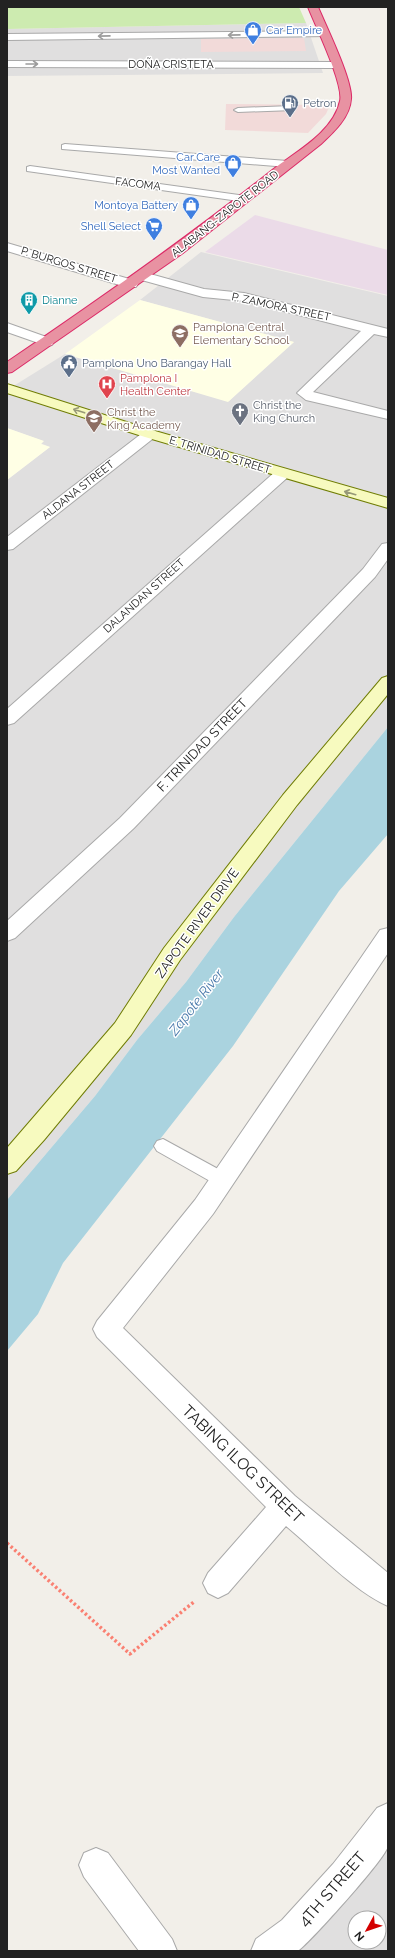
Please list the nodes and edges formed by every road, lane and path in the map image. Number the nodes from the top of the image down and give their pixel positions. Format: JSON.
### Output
{"nodes":[{"id":1,"x":313,"y":7,"type":"edge"},
{"id":2,"x":324,"y":34,"type":"junction"},
{"id":3,"x":7,"y":38,"type":"edge"},
{"id":4,"x":61,"y":45,"type":"junction"},
{"id":5,"x":7,"y":64,"type":"edge"},
{"id":6,"x":58,"y":64,"type":"junction"},
{"id":7,"x":335,"y":65,"type":"junction"},
{"id":8,"x":291,"y":108,"type":"dead end"},
{"id":9,"x":238,"y":110,"type":"dead end"},
{"id":10,"x":65,"y":147,"type":"dead end"},
{"id":11,"x":288,"y":164,"type":"junction"},
{"id":12,"x":30,"y":169,"type":"dead end"},
{"id":13,"x":246,"y":199,"type":"junction"},
{"id":14,"x":7,"y":247,"type":"edge"},
{"id":15,"x":143,"y":276,"type":"junction"},
{"id":16,"x":131,"y":284,"type":"junction"},
{"id":17,"x":7,"y":327,"type":"edge"},
{"id":18,"x":372,"y":328,"type":"junction"},
{"id":19,"x":388,"y":333,"type":"edge"},
{"id":20,"x":46,"y":342,"type":"junction"},
{"id":21,"x":7,"y":369,"type":"edge"},
{"id":22,"x":7,"y":388,"type":"edge"},
{"id":23,"x":388,"y":415,"type":"edge"},
{"id":24,"x":150,"y":434,"type":"junction"},
{"id":25,"x":282,"y":474,"type":"junction"},
{"id":26,"x":388,"y":503,"type":"edge"},
{"id":27,"x":7,"y":545,"type":"edge"},
{"id":28,"x":388,"y":548,"type":"edge"},
{"id":29,"x":388,"y":682,"type":"edge"},
{"id":30,"x":7,"y":719,"type":"edge"},
{"id":31,"x":7,"y":932,"type":"edge"},
{"id":32,"x":388,"y":936,"type":"edge"},
{"id":33,"x":163,"y":1146,"type":"dead end"},
{"id":34,"x":7,"y":1164,"type":"edge"},
{"id":35,"x":223,"y":1180,"type":"junction"},
{"id":36,"x":286,"y":1506,"type":"junction"},
{"id":37,"x":7,"y":1543,"type":"edge"},
{"id":38,"x":218,"y":1583,"type":"joint"},
{"id":39,"x":388,"y":1591,"type":"edge"},
{"id":40,"x":388,"y":1819,"type":"edge"},
{"id":41,"x":96,"y":1866,"type":"dead end"},
{"id":42,"x":160,"y":1951,"type":"edge"},
{"id":43,"x":270,"y":1951,"type":"edge"}],
"edges":[{"from":1,"to":2,"type":"highway","name":"ALABANG-ZAPOTE ROAD"},
{"from":2,"to":4,"type":"street","one_way":true},
{"from":2,"to":7,"type":"highway","name":"ALABANG-ZAPOTE ROAD"},
{"from":3,"to":4,"type":"street"},
{"from":4,"to":6,"type":"street"},
{"from":5,"to":6,"type":"street","name":"DOÑA CRISTETA","one_way":true},
{"from":6,"to":7,"type":"street","name":"DOÑA CRISTETA"},
{"from":7,"to":11,"type":"highway","name":"ALABANG-ZAPOTE ROAD"},
{"from":8,"to":9,"type":"lane"},
{"from":10,"to":11,"type":"lane"},
{"from":11,"to":13,"type":"highway","name":"ALABANG-ZAPOTE ROAD"},
{"from":12,"to":13,"type":"lane","name":"FACOMA"},
{"from":13,"to":15,"type":"highway","name":"ALABANG-ZAPOTE ROAD"},
{"from":14,"to":16,"type":"street","name":"P. BURGOS STREET"},
{"from":15,"to":16,"type":"highway","name":"ALABANG-ZAPOTE ROAD"},
{"from":15,"to":18,"type":"street","name":"P. ZAMORA STREET"},
{"from":16,"to":20,"type":"highway","name":"ALABANG-ZAPOTE ROAD"},
{"from":17,"to":20,"type":"street"},
{"from":18,"to":19,"type":"street","name":"P. ZAMORA STREET"},
{"from":18,"to":23,"type":"street"},
{"from":20,"to":21,"type":"highway","name":"ALABANG-ZAPOTE ROAD"},
{"from":24,"to":22,"type":"main road","name":"E. TRINIDAD STREET","one_way":true},
{"from":24,"to":25,"type":"main road","name":"E. TRINIDAD STREET"},
{"from":24,"to":27,"type":"street","name":"ALDANA STREET"},
{"from":26,"to":25,"type":"main road","name":"E. TRINIDAD STREET","one_way":true},
{"from":25,"to":30,"type":"street","name":"DALANDAN STREET"},
{"from":28,"to":31,"type":"street","name":"F. TRINIDAD STREET"},
{"from":29,"to":34,"type":"main road","name":"ZAPOTE RIVER DRIVE"},
{"from":32,"to":35,"type":"street"},
{"from":33,"to":35,"type":"lane"},
{"from":35,"to":36,"type":"street","name":"TABING ILOG STREET"},
{"from":36,"to":38,"type":"street"},
{"from":36,"to":39,"type":"street","name":"TABING ILOG STREET"},
{"from":37,"to":38,"type":"path"},
{"from":40,"to":43,"type":"street","name":"4TH STREET"},
{"from":41,"to":42,"type":"street"}]}
